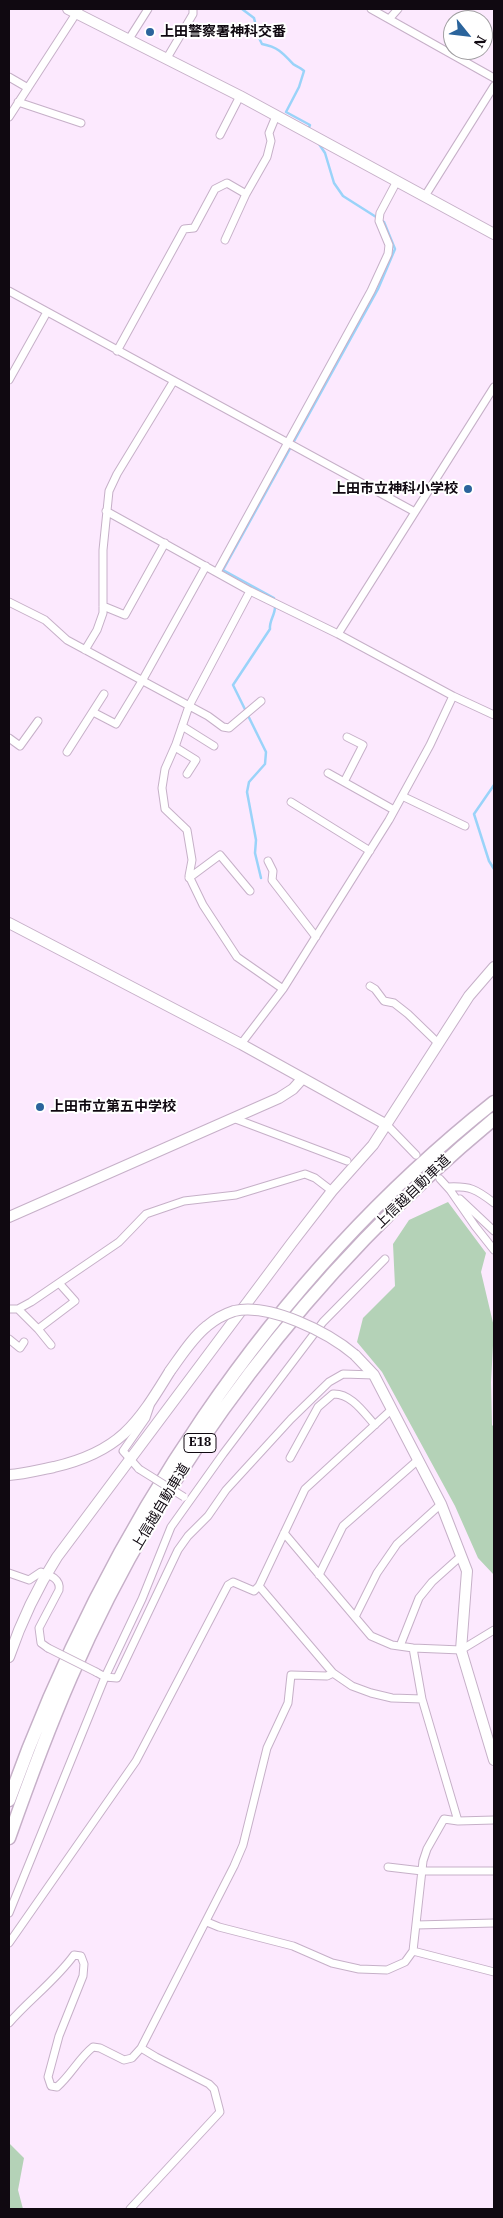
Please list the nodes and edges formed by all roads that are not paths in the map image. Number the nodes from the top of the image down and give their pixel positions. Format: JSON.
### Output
{"nodes":[{"id":1,"x":148,"y":9,"type":"edge"},
{"id":2,"x":193,"y":9,"type":"edge"},
{"id":3,"x":371,"y":9,"type":"edge"},
{"id":4,"x":398,"y":9,"type":"edge"},
{"id":5,"x":74,"y":10,"type":"edge"},
{"id":6,"x":390,"y":18,"type":"junction"},
{"id":7,"x":129,"y":39,"type":"junction"},
{"id":8,"x":166,"y":58,"type":"junction"},
{"id":9,"x":9,"y":77,"type":"edge"},
{"id":10,"x":494,"y":78,"type":"edge"},
{"id":11,"x":494,"y":86,"type":"edge"},
{"id":12,"x":28,"y":88,"type":"junction"},
{"id":13,"x":240,"y":96,"type":"junction"},
{"id":14,"x":18,"y":102,"type":"junction"},
{"id":15,"x":276,"y":116,"type":"junction"},
{"id":16,"x":9,"y":117,"type":"edge"},
{"id":17,"x":81,"y":123,"type":"dead end"},
{"id":18,"x":220,"y":135,"type":"dead end"},
{"id":19,"x":397,"y":181,"type":"junction"},
{"id":20,"x":246,"y":194,"type":"junction"},
{"id":21,"x":426,"y":196,"type":"junction"},
{"id":22,"x":494,"y":234,"type":"edge"},
{"id":23,"x":225,"y":240,"type":"dead end"},
{"id":24,"x":9,"y":291,"type":"edge"},
{"id":25,"x":46,"y":312,"type":"junction"},
{"id":26,"x":117,"y":351,"type":"junction"},
{"id":27,"x":9,"y":380,"type":"edge"},
{"id":28,"x":173,"y":382,"type":"junction"},
{"id":29,"x":494,"y":387,"type":"edge"},
{"id":30,"x":288,"y":444,"type":"junction"},
{"id":31,"x":106,"y":511,"type":"junction"},
{"id":32,"x":415,"y":512,"type":"junction"},
{"id":33,"x":165,"y":543,"type":"junction"},
{"id":34,"x":206,"y":566,"type":"junction"},
{"id":35,"x":217,"y":572,"type":"junction"},
{"id":36,"x":250,"y":591,"type":"junction"},
{"id":37,"x":9,"y":602,"type":"edge"},
{"id":38,"x":103,"y":606,"type":"junction"},
{"id":39,"x":338,"y":634,"type":"junction"},
{"id":40,"x":85,"y":650,"type":"junction"},
{"id":41,"x":142,"y":681,"type":"junction"},
{"id":42,"x":104,"y":694,"type":"dead end"},
{"id":43,"x":453,"y":696,"type":"junction"},
{"id":44,"x":261,"y":701,"type":"dead end"},
{"id":45,"x":189,"y":706,"type":"junction"},
{"id":46,"x":93,"y":712,"type":"junction"},
{"id":47,"x":494,"y":715,"type":"edge"},
{"id":48,"x":38,"y":721,"type":"dead end"},
{"id":49,"x":182,"y":726,"type":"junction"},
{"id":50,"x":347,"y":737,"type":"dead end"},
{"id":51,"x":9,"y":738,"type":"edge"},
{"id":52,"x":214,"y":746,"type":"dead end"},
{"id":53,"x":175,"y":747,"type":"junction"},
{"id":54,"x":68,"y":752,"type":"dead end"},
{"id":55,"x":328,"y":773,"type":"dead end"},
{"id":56,"x":187,"y":774,"type":"dead end"},
{"id":57,"x":344,"y":782,"type":"junction"},
{"id":58,"x":402,"y":796,"type":"junction"},
{"id":59,"x":291,"y":802,"type":"dead end"},
{"id":60,"x":394,"y":810,"type":"junction"},
{"id":61,"x":465,"y":826,"type":"dead end"},
{"id":62,"x":370,"y":851,"type":"junction"},
{"id":63,"x":268,"y":861,"type":"dead end"},
{"id":64,"x":189,"y":878,"type":"junction"},
{"id":65,"x":250,"y":891,"type":"dead end"},
{"id":66,"x":9,"y":923,"type":"edge"},
{"id":67,"x":316,"y":937,"type":"junction"},
{"id":68,"x":494,"y":967,"type":"edge"},
{"id":69,"x":370,"y":986,"type":"dead end"},
{"id":70,"x":283,"y":990,"type":"junction"},
{"id":71,"x":438,"y":1043,"type":"junction"},
{"id":72,"x":241,"y":1044,"type":"junction"},
{"id":73,"x":302,"y":1079,"type":"junction"},
{"id":74,"x":494,"y":1102,"type":"edge"},
{"id":75,"x":233,"y":1118,"type":"junction"},
{"id":76,"x":494,"y":1119,"type":"edge"},
{"id":77,"x":387,"y":1125,"type":"junction"},
{"id":78,"x":416,"y":1155,"type":"dead end"},
{"id":79,"x":347,"y":1161,"type":"dead end"},
{"id":80,"x":440,"y":1179,"type":"dead end"},
{"id":81,"x":448,"y":1187,"type":"junction"},
{"id":82,"x":332,"y":1191,"type":"junction"},
{"id":83,"x":494,"y":1203,"type":"edge"},
{"id":84,"x":9,"y":1217,"type":"edge"},
{"id":85,"x":494,"y":1231,"type":"edge"},
{"id":86,"x":494,"y":1250,"type":"edge"},
{"id":87,"x":385,"y":1259,"type":"dead end"},
{"id":88,"x":59,"y":1283,"type":"junction"},
{"id":89,"x":9,"y":1309,"type":"edge"},
{"id":90,"x":18,"y":1309,"type":"junction"},
{"id":91,"x":38,"y":1329,"type":"junction"},
{"id":92,"x":9,"y":1339,"type":"edge"},
{"id":93,"x":24,"y":1342,"type":"dead end"},
{"id":94,"x":51,"y":1345,"type":"dead end"},
{"id":95,"x":374,"y":1375,"type":"junction"},
{"id":96,"x":150,"y":1404,"type":"junction"},
{"id":97,"x":391,"y":1410,"type":"junction"},
{"id":98,"x":375,"y":1425,"type":"junction"},
{"id":99,"x":290,"y":1458,"type":"dead end"},
{"id":100,"x":129,"y":1460,"type":"junction"},
{"id":101,"x":418,"y":1460,"type":"junction"},
{"id":102,"x":9,"y":1475,"type":"edge"},
{"id":103,"x":187,"y":1499,"type":"junction"},
{"id":104,"x":441,"y":1504,"type":"junction"},
{"id":105,"x":284,"y":1533,"type":"junction"},
{"id":106,"x":461,"y":1556,"type":"junction"},
{"id":107,"x":9,"y":1572,"type":"edge"},
{"id":108,"x":46,"y":1574,"type":"junction"},
{"id":109,"x":319,"y":1576,"type":"junction"},
{"id":110,"x":259,"y":1586,"type":"junction"},
{"id":111,"x":355,"y":1617,"type":"junction"},
{"id":112,"x":494,"y":1630,"type":"edge"},
{"id":113,"x":400,"y":1646,"type":"junction"},
{"id":114,"x":413,"y":1648,"type":"junction"},
{"id":115,"x":462,"y":1650,"type":"junction"},
{"id":116,"x":9,"y":1656,"type":"edge"},
{"id":117,"x":333,"y":1673,"type":"junction"},
{"id":118,"x":105,"y":1677,"type":"junction"},
{"id":119,"x":422,"y":1698,"type":"junction"},
{"id":120,"x":494,"y":1760,"type":"edge"},
{"id":121,"x":9,"y":1800,"type":"edge"},
{"id":122,"x":494,"y":1820,"type":"edge"},
{"id":123,"x":458,"y":1821,"type":"junction"},
{"id":124,"x":9,"y":1838,"type":"edge"},
{"id":125,"x":388,"y":1868,"type":"dead end"},
{"id":126,"x":422,"y":1871,"type":"junction"},
{"id":127,"x":494,"y":1871,"type":"edge"},
{"id":128,"x":9,"y":1913,"type":"edge"},
{"id":129,"x":207,"y":1922,"type":"junction"},
{"id":130,"x":494,"y":1923,"type":"edge"},
{"id":131,"x":416,"y":1925,"type":"junction"},
{"id":132,"x":9,"y":1942,"type":"edge"},
{"id":133,"x":413,"y":1951,"type":"junction"},
{"id":134,"x":494,"y":1972,"type":"edge"},
{"id":135,"x":9,"y":2023,"type":"edge"},
{"id":136,"x":141,"y":2048,"type":"junction"},
{"id":137,"x":130,"y":2209,"type":"edge"}],
"edges":[{"from":1,"to":7,"type":"street"},
{"from":2,"to":8,"type":"street"},
{"from":3,"to":6,"type":"street"},
{"from":4,"to":6,"type":"street"},
{"from":5,"to":7,"type":"street"},
{"from":5,"to":12,"type":"street"},
{"from":6,"to":10,"type":"street"},
{"from":7,"to":8,"type":"street"},
{"from":8,"to":13,"type":"street"},
{"from":9,"to":12,"type":"street"},
{"from":11,"to":21,"type":"street"},
{"from":12,"to":14,"type":"street"},
{"from":13,"to":15,"type":"street"},
{"from":13,"to":18,"type":"street"},
{"from":14,"to":16,"type":"street"},
{"from":14,"to":17,"type":"street"},
{"from":15,"to":19,"type":"street"},
{"from":15,"to":20,"type":"street"},
{"from":19,"to":21,"type":"street"},
{"from":19,"to":30,"type":"street"},
{"from":20,"to":23,"type":"street"},
{"from":20,"to":26,"type":"street"},
{"from":21,"to":22,"type":"street"},
{"from":24,"to":25,"type":"street"},
{"from":25,"to":26,"type":"street"},
{"from":25,"to":27,"type":"street"},
{"from":26,"to":28,"type":"street"},
{"from":28,"to":30,"type":"street"},
{"from":28,"to":31,"type":"street"},
{"from":29,"to":32,"type":"street"},
{"from":30,"to":32,"type":"street"},
{"from":30,"to":35,"type":"street"},
{"from":31,"to":33,"type":"street"},
{"from":31,"to":38,"type":"street"},
{"from":32,"to":39,"type":"street"},
{"from":33,"to":34,"type":"street"},
{"from":33,"to":38,"type":"street"},
{"from":34,"to":35,"type":"street"},
{"from":34,"to":41,"type":"street"},
{"from":35,"to":36,"type":"street"},
{"from":36,"to":39,"type":"street"},
{"from":36,"to":45,"type":"street"},
{"from":37,"to":40,"type":"street"},
{"from":38,"to":40,"type":"street"},
{"from":39,"to":43,"type":"street"},
{"from":40,"to":41,"type":"street"},
{"from":41,"to":45,"type":"street"},
{"from":41,"to":46,"type":"street"},
{"from":42,"to":46,"type":"street"},
{"from":43,"to":47,"type":"street"},
{"from":43,"to":58,"type":"street"},
{"from":44,"to":45,"type":"street"},
{"from":45,"to":49,"type":"street"},
{"from":46,"to":54,"type":"street"},
{"from":48,"to":51,"type":"street"},
{"from":49,"to":52,"type":"street"},
{"from":49,"to":53,"type":"street"},
{"from":50,"to":57,"type":"street"},
{"from":53,"to":56,"type":"street"},
{"from":53,"to":64,"type":"street"},
{"from":55,"to":57,"type":"street"},
{"from":57,"to":60,"type":"street"},
{"from":58,"to":60,"type":"street"},
{"from":58,"to":61,"type":"street"},
{"from":59,"to":62,"type":"street"},
{"from":60,"to":62,"type":"street"},
{"from":62,"to":67,"type":"street"},
{"from":63,"to":67,"type":"street"},
{"from":64,"to":65,"type":"street"},
{"from":64,"to":70,"type":"street"},
{"from":66,"to":72,"type":"street"},
{"from":67,"to":70,"type":"street"},
{"from":68,"to":71,"type":"street"},
{"from":69,"to":71,"type":"street"},
{"from":70,"to":72,"type":"street"},
{"from":71,"to":77,"type":"street"},
{"from":72,"to":73,"type":"street"},
{"from":73,"to":75,"type":"street"},
{"from":73,"to":77,"type":"street"},
{"from":74,"to":121,"type":"highway","name":"上信越自動車道","number":"E18"},
{"from":75,"to":79,"type":"street"},
{"from":75,"to":84,"type":"street"},
{"from":76,"to":124,"type":"highway","name":"上信越自動車道","number":"E18"},
{"from":77,"to":78,"type":"street"},
{"from":77,"to":82,"type":"street"},
{"from":80,"to":81,"type":"street"},
{"from":81,"to":83,"type":"street"},
{"from":81,"to":85,"type":"street"},
{"from":81,"to":86,"type":"street"},
{"from":82,"to":88,"type":"street"},
{"from":82,"to":100,"type":"street"},
{"from":87,"to":103,"type":"street"},
{"from":88,"to":90,"type":"street"},
{"from":88,"to":91,"type":"street"},
{"from":89,"to":90,"type":"street"},
{"from":90,"to":91,"type":"street"},
{"from":91,"to":94,"type":"street"},
{"from":92,"to":93,"type":"street"},
{"from":95,"to":96,"type":"street","bridge":true},
{"from":95,"to":97,"type":"street"},
{"from":95,"to":118,"type":"street"},
{"from":96,"to":100,"type":"street"},
{"from":96,"to":102,"type":"street"},
{"from":97,"to":98,"type":"street"},
{"from":97,"to":101,"type":"street"},
{"from":98,"to":99,"type":"street"},
{"from":98,"to":105,"type":"street"},
{"from":100,"to":103,"type":"street","bridge":true},
{"from":100,"to":108,"type":"street"},
{"from":101,"to":104,"type":"street"},
{"from":101,"to":109,"type":"street"},
{"from":103,"to":118,"type":"street"},
{"from":104,"to":106,"type":"street"},
{"from":104,"to":111,"type":"street"},
{"from":105,"to":109,"type":"street"},
{"from":105,"to":110,"type":"street"},
{"from":106,"to":113,"type":"street"},
{"from":106,"to":115,"type":"street"},
{"from":107,"to":108,"type":"street"},
{"from":108,"to":116,"type":"street"},
{"from":108,"to":118,"type":"street","bridge":true},
{"from":109,"to":111,"type":"street"},
{"from":110,"to":117,"type":"street"},
{"from":110,"to":132,"type":"street"},
{"from":111,"to":113,"type":"street"},
{"from":112,"to":115,"type":"street"},
{"from":113,"to":114,"type":"street"},
{"from":114,"to":115,"type":"street"},
{"from":114,"to":119,"type":"street"},
{"from":115,"to":120,"type":"street"},
{"from":117,"to":119,"type":"street"},
{"from":117,"to":129,"type":"street"},
{"from":118,"to":128,"type":"street"},
{"from":119,"to":123,"type":"street"},
{"from":122,"to":123,"type":"street"},
{"from":123,"to":126,"type":"street"},
{"from":125,"to":126,"type":"street"},
{"from":126,"to":127,"type":"street"},
{"from":126,"to":131,"type":"street"},
{"from":129,"to":133,"type":"street"},
{"from":129,"to":136,"type":"street"},
{"from":130,"to":131,"type":"street"},
{"from":131,"to":133,"type":"street"},
{"from":133,"to":134,"type":"street"},
{"from":135,"to":136,"type":"street"},
{"from":136,"to":137,"type":"street"}]}
